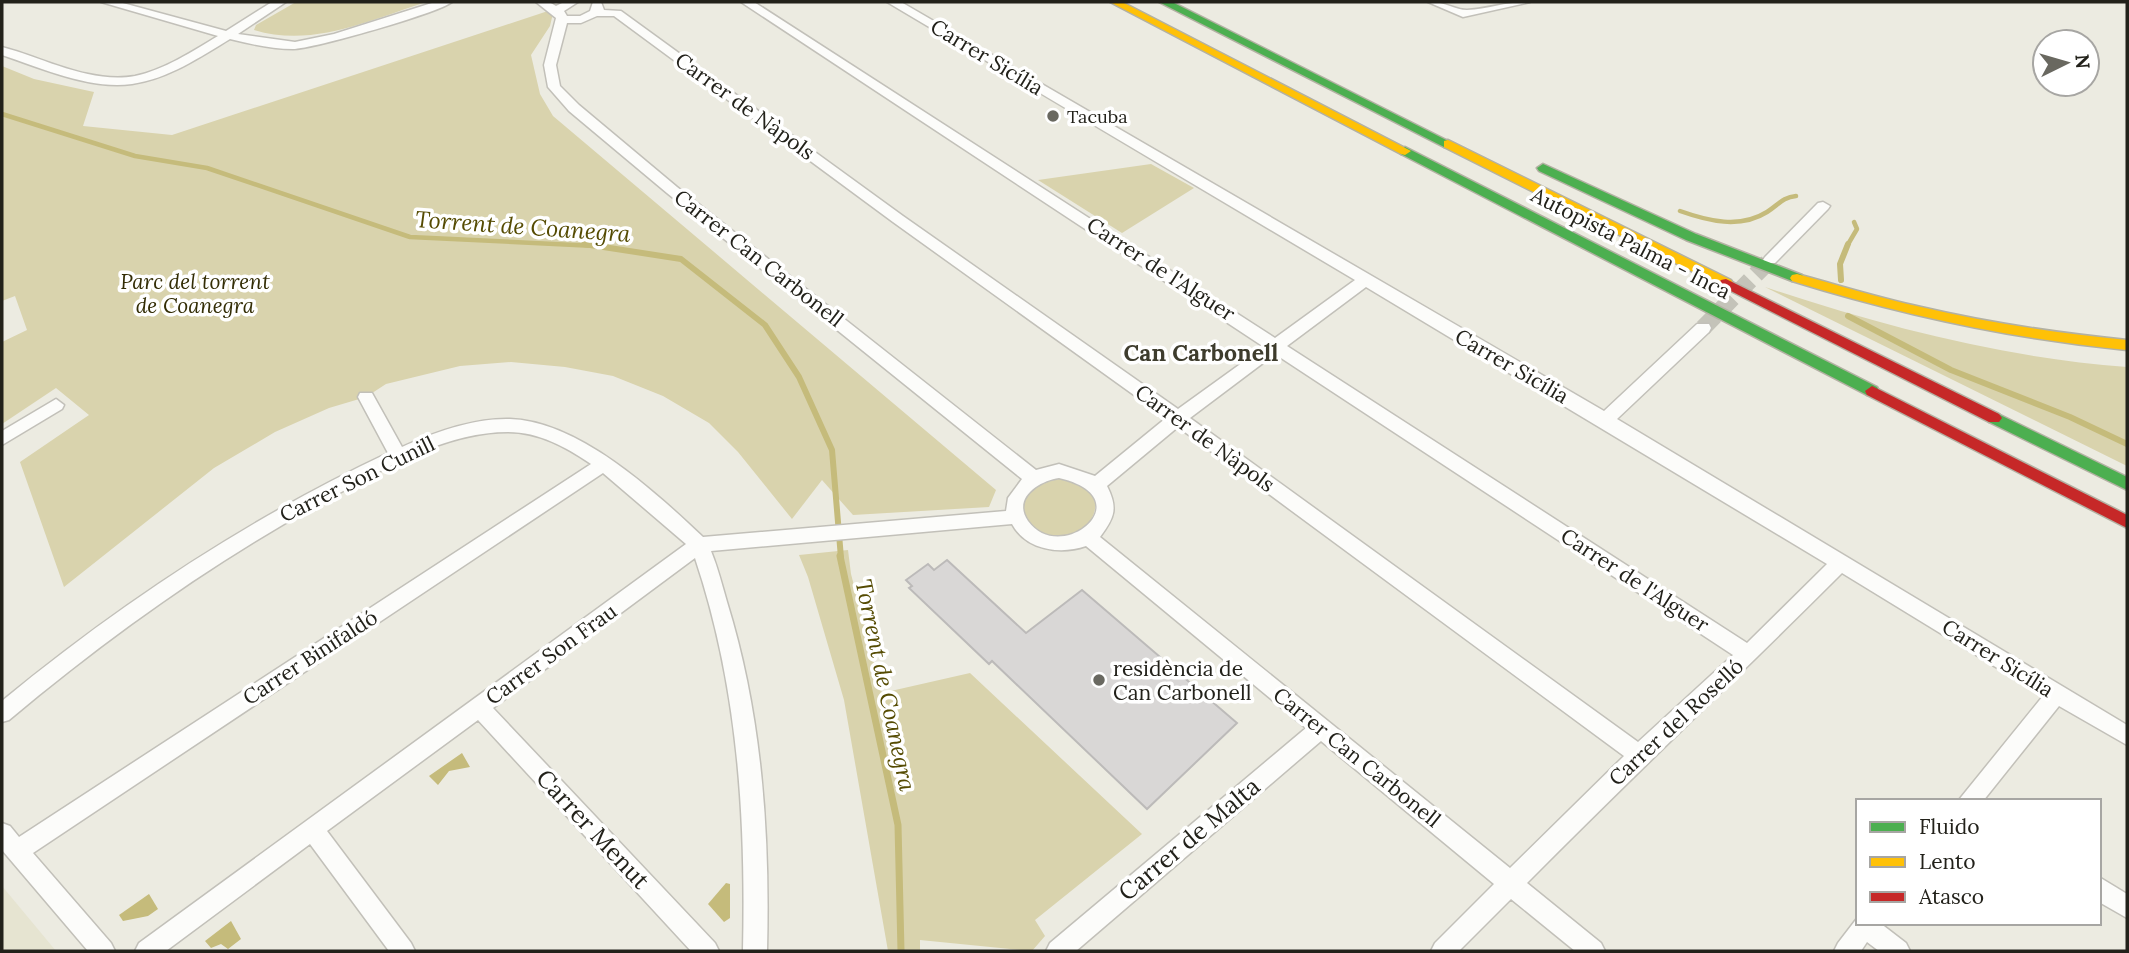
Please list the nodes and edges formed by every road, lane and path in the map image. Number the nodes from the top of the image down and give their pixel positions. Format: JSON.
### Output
{"nodes":[{"id":1,"x":107,"y":2,"type":"edge"},
{"id":2,"x":280,"y":2,"type":"edge"},
{"id":3,"x":446,"y":2,"type":"edge"},
{"id":4,"x":542,"y":2,"type":"edge"},
{"id":5,"x":572,"y":2,"type":"edge"},
{"id":6,"x":620,"y":2,"type":"edge"},
{"id":7,"x":747,"y":2,"type":"edge"},
{"id":8,"x":893,"y":2,"type":"edge"},
{"id":9,"x":1115,"y":2,"type":"edge"},
{"id":10,"x":1164,"y":2,"type":"edge"},
{"id":11,"x":1434,"y":2,"type":"edge"},
{"id":12,"x":1524,"y":2,"type":"edge"},
{"id":13,"x":593,"y":11,"type":"edge"},
{"id":14,"x":560,"y":15,"type":"junction"},
{"id":15,"x":226,"y":34,"type":"junction"},
{"id":16,"x":558,"y":40,"type":"junction"},
{"id":17,"x":2,"y":51,"type":"edge"},
{"id":18,"x":1535,"y":163,"type":"dead end"},
{"id":19,"x":1824,"y":206,"type":"dead end"},
{"id":20,"x":1590,"y":215,"type":"junction"},
{"id":21,"x":1770,"y":260,"type":"tunnel mouth"},
{"id":22,"x":1364,"y":281,"type":"junction"},
{"id":23,"x":1703,"y":328,"type":"tunnel mouth"},
{"id":24,"x":1277,"y":345,"type":"junction"},
{"id":25,"x":2127,"y":345,"type":"edge"},
{"id":26,"x":2127,"y":360,"type":"edge"},
{"id":27,"x":366,"y":397,"type":"dead end"},
{"id":28,"x":56,"y":405,"type":"dead end"},
{"id":29,"x":1178,"y":418,"type":"junction"},
{"id":30,"x":1605,"y":420,"type":"junction"},
{"id":31,"x":2,"y":439,"type":"edge"},
{"id":32,"x":398,"y":455,"type":"junction"},
{"id":33,"x":604,"y":464,"type":"junction"},
{"id":34,"x":1033,"y":478,"type":"junction"},
{"id":35,"x":1097,"y":484,"type":"junction"},
{"id":36,"x":2127,"y":484,"type":"edge"},
{"id":37,"x":1016,"y":517,"type":"junction"},
{"id":38,"x":2127,"y":522,"type":"edge"},
{"id":39,"x":1088,"y":537,"type":"junction"},
{"id":40,"x":699,"y":545,"type":"junction"},
{"id":41,"x":1841,"y":562,"type":"junction"},
{"id":42,"x":1748,"y":654,"type":"junction"},
{"id":43,"x":2056,"y":695,"type":"junction"},
{"id":44,"x":479,"y":707,"type":"junction"},
{"id":45,"x":2,"y":713,"type":"edge"},
{"id":46,"x":1321,"y":728,"type":"junction"},
{"id":47,"x":2127,"y":736,"type":"edge"},
{"id":48,"x":1639,"y":755,"type":"junction"},
{"id":49,"x":1971,"y":799,"type":"edge"},
{"id":50,"x":313,"y":829,"type":"junction"},
{"id":51,"x":9,"y":842,"type":"edge"},
{"id":52,"x":1511,"y":884,"type":"junction"},
{"id":53,"x":2101,"y":889,"type":"edge"},
{"id":54,"x":2127,"y":907,"type":"edge"},
{"id":55,"x":1867,"y":925,"type":"edge"},
{"id":56,"x":103,"y":951,"type":"edge"},
{"id":57,"x":147,"y":951,"type":"edge"},
{"id":58,"x":403,"y":951,"type":"edge"},
{"id":59,"x":708,"y":951,"type":"edge"},
{"id":60,"x":755,"y":951,"type":"edge"},
{"id":61,"x":1058,"y":951,"type":"edge"},
{"id":62,"x":1443,"y":951,"type":"edge"},
{"id":63,"x":1593,"y":951,"type":"edge"},
{"id":64,"x":1846,"y":951,"type":"edge"},
{"id":65,"x":1898,"y":951,"type":"edge"}],
"edges":[{"from":1,"to":15,"type":"street"},
{"from":2,"to":15,"type":"street"},
{"from":3,"to":15,"type":"street"},
{"from":4,"to":14,"type":"street"},
{"from":5,"to":14,"type":"street"},
{"from":6,"to":13,"type":"street"},
{"from":7,"to":24,"type":"street","name":"Carrer de l'Alguer"},
{"from":8,"to":22,"type":"street","name":"Carrer Sicília"},
{"from":9,"to":38,"type":"highway","name":"Autopista Palma - Inca"},
{"from":10,"to":20,"type":"highway","name":"Autopista Palma - Inca"},
{"from":11,"to":12,"type":"street"},
{"from":13,"to":14,"type":"street"},
{"from":13,"to":16,"type":"street"},
{"from":13,"to":29,"type":"street","name":"Carrer de Nàpols"},
{"from":14,"to":16,"type":"street","name":"Carrer Can Carbonell"},
{"from":15,"to":17,"type":"street"},
{"from":16,"to":34,"type":"street","name":"Carrer Can Carbonell"},
{"from":18,"to":25,"type":"highway"},
{"from":19,"to":21,"type":"street"},
{"from":20,"to":26,"type":"highway"},
{"from":20,"to":36,"type":"highway","name":"Autopista Palma - Inca"},
{"from":22,"to":24,"type":"street"},
{"from":22,"to":30,"type":"street","name":"Carrer Sicília"},
{"from":23,"to":30,"type":"street"},
{"from":24,"to":29,"type":"street"},
{"from":24,"to":42,"type":"street","name":"Carrer de l'Alguer"},
{"from":27,"to":32,"type":"street"},
{"from":28,"to":31,"type":"street"},
{"from":29,"to":35,"type":"street"},
{"from":29,"to":48,"type":"street","name":"Carrer de Nàpols"},
{"from":30,"to":41,"type":"street","name":"Carrer Sicília"},
{"from":32,"to":33,"type":"street","name":"Carrer Son Cunill"},
{"from":32,"to":45,"type":"street","name":"Carrer Son Cunill"},
{"from":33,"to":40,"type":"street","name":"Carrer Son Cunill"},
{"from":33,"to":51,"type":"street","name":"Carrer Binifaldó"},
{"from":34,"to":35,"type":"street"},
{"from":34,"to":37,"type":"street"},
{"from":35,"to":39,"type":"street"},
{"from":37,"to":39,"type":"street"},
{"from":37,"to":40,"type":"street"},
{"from":39,"to":46,"type":"street","name":"Carrer Can Carbonell"},
{"from":40,"to":44,"type":"street","name":"Carrer Son Frau"},
{"from":40,"to":60,"type":"street"},
{"from":41,"to":42,"type":"street","name":"Carrer del Roselló"},
{"from":41,"to":43,"type":"street","name":"Carrer Sicília"},
{"from":42,"to":48,"type":"street","name":"Carrer del Roselló"},
{"from":43,"to":47,"type":"street","name":"Carrer Sicília"},
{"from":43,"to":49,"type":"street"},
{"from":44,"to":50,"type":"street","name":"Carrer Son Frau"},
{"from":44,"to":59,"type":"street","name":"Carrer Menut"},
{"from":46,"to":52,"type":"street","name":"Carrer Can Carbonell"},
{"from":46,"to":61,"type":"street","name":"Carrer de Malta"},
{"from":48,"to":52,"type":"street","name":"Carrer del Roselló"},
{"from":50,"to":57,"type":"street","name":"Carrer Son Frau"},
{"from":50,"to":58,"type":"street"},
{"from":51,"to":56,"type":"street"},
{"from":52,"to":62,"type":"street"},
{"from":52,"to":63,"type":"street","name":"Carrer Can Carbonell"},
{"from":53,"to":54,"type":"street"},
{"from":55,"to":64,"type":"street"},
{"from":55,"to":65,"type":"street"}]}
